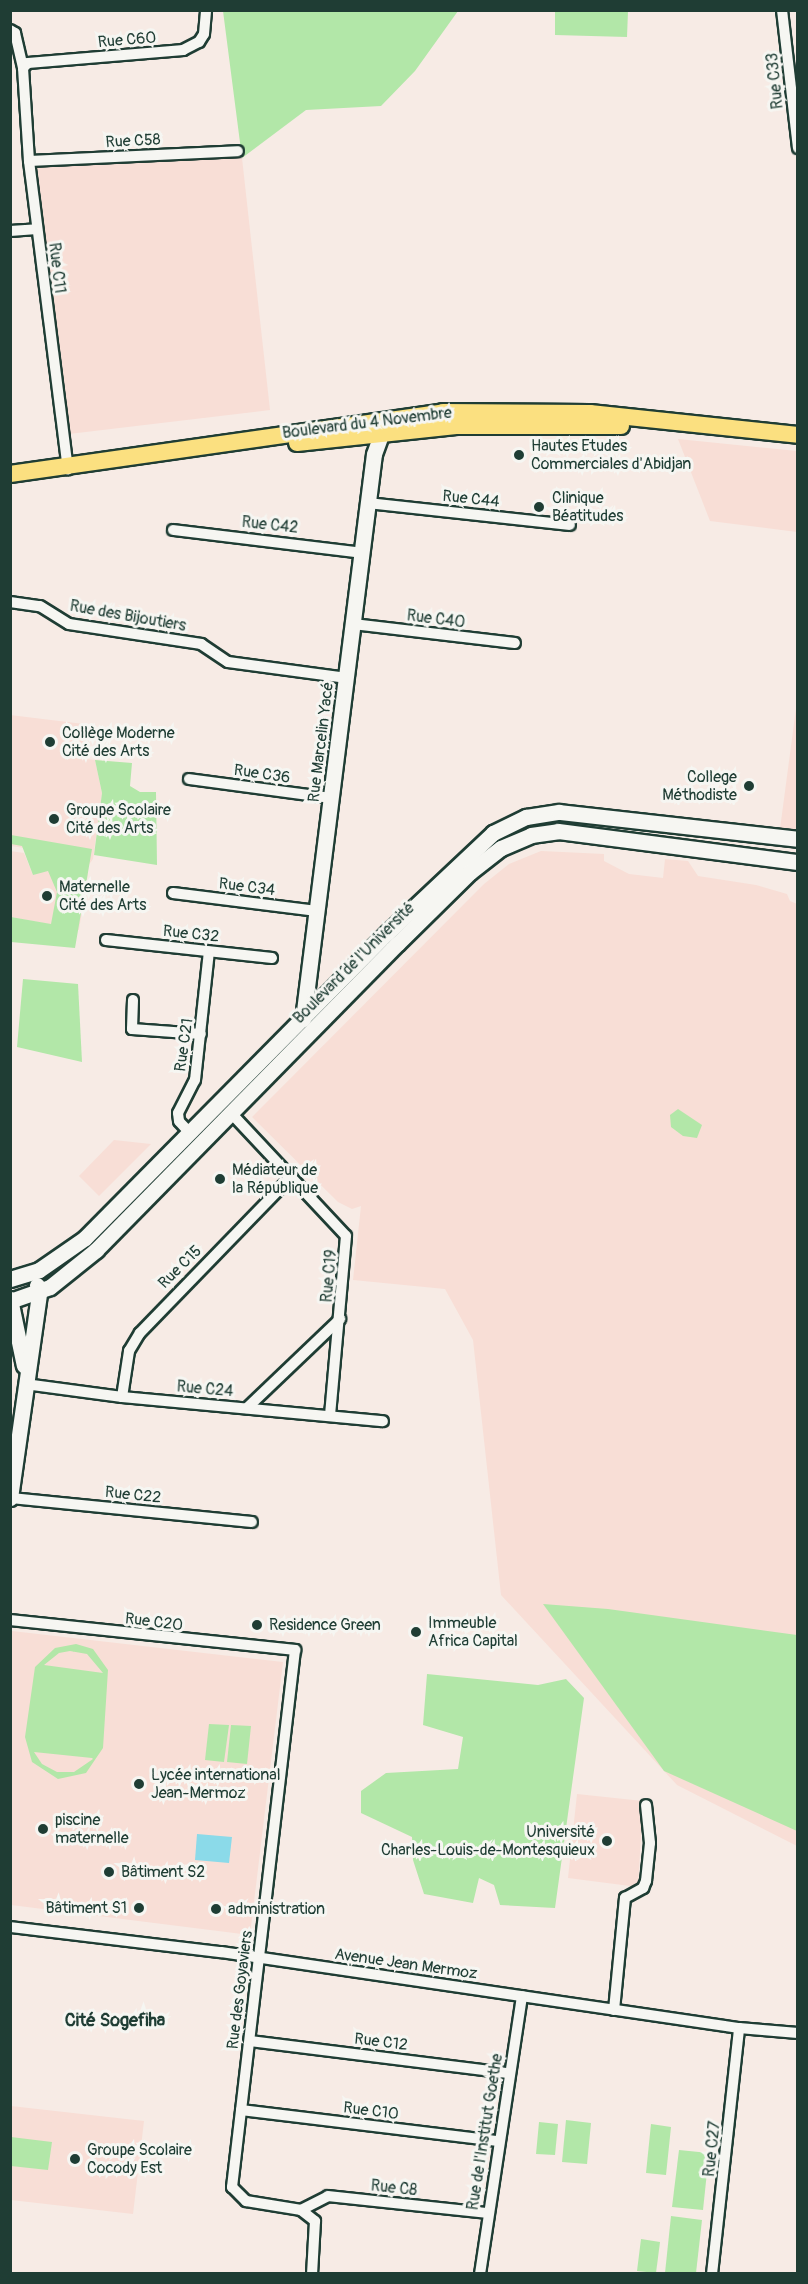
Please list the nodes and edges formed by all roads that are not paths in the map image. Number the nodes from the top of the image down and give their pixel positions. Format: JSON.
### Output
{"nodes":[{"id":1,"x":206,"y":10,"type":"edge"},
{"id":2,"x":782,"y":10,"type":"edge"},
{"id":3,"x":10,"y":30,"type":"edge"},
{"id":4,"x":23,"y":68,"type":"junction"},
{"id":5,"x":798,"y":148,"type":"edge"},
{"id":6,"x":238,"y":151,"type":"dead end"},
{"id":7,"x":29,"y":161,"type":"junction"},
{"id":8,"x":37,"y":229,"type":"junction"},
{"id":9,"x":10,"y":231,"type":"edge"},
{"id":10,"x":375,"y":426,"type":"junction"},
{"id":11,"x":798,"y":435,"type":"edge"},
{"id":12,"x":798,"y":443,"type":"edge"},
{"id":13,"x":68,"y":469,"type":"junction"},
{"id":14,"x":10,"y":474,"type":"edge"},
{"id":15,"x":10,"y":482,"type":"edge"},
{"id":16,"x":368,"y":503,"type":"junction"},
{"id":17,"x":570,"y":525,"type":"dead end"},
{"id":18,"x":173,"y":530,"type":"dead end"},
{"id":19,"x":363,"y":554,"type":"junction"},
{"id":20,"x":10,"y":602,"type":"edge"},
{"id":21,"x":353,"y":624,"type":"junction"},
{"id":22,"x":515,"y":643,"type":"dead end"},
{"id":23,"x":347,"y":678,"type":"junction"},
{"id":24,"x":189,"y":778,"type":"dead end"},
{"id":25,"x":332,"y":798,"type":"junction"},
{"id":26,"x":676,"y":828,"type":"junction"},
{"id":27,"x":798,"y":839,"type":"edge"},
{"id":28,"x":674,"y":848,"type":"junction"},
{"id":29,"x":798,"y":862,"type":"edge"},
{"id":30,"x":173,"y":893,"type":"dead end"},
{"id":31,"x":317,"y":911,"type":"junction"},
{"id":32,"x":106,"y":940,"type":"dead end"},
{"id":33,"x":209,"y":951,"type":"junction"},
{"id":34,"x":272,"y":958,"type":"dead end"},
{"id":35,"x":133,"y":1000,"type":"dead end"},
{"id":36,"x":308,"y":1024,"type":"junction"},
{"id":37,"x":201,"y":1034,"type":"junction"},
{"id":38,"x":231,"y":1113,"type":"junction"},
{"id":39,"x":190,"y":1133,"type":"junction"},
{"id":40,"x":291,"y":1177,"type":"junction"},
{"id":41,"x":15,"y":1279,"type":"edge"},
{"id":42,"x":39,"y":1293,"type":"junction"},
{"id":43,"x":11,"y":1300,"type":"edge"},
{"id":44,"x":340,"y":1318,"type":"junction"},
{"id":45,"x":13,"y":1327,"type":"edge"},
{"id":46,"x":25,"y":1379,"type":"junction"},
{"id":47,"x":122,"y":1397,"type":"junction"},
{"id":48,"x":247,"y":1408,"type":"junction"},
{"id":49,"x":330,"y":1415,"type":"junction"},
{"id":50,"x":383,"y":1420,"type":"dead end"},
{"id":51,"x":11,"y":1498,"type":"edge"},
{"id":52,"x":252,"y":1522,"type":"dead end"},
{"id":53,"x":10,"y":1620,"type":"edge"},
{"id":54,"x":295,"y":1650,"type":"joint"},
{"id":55,"x":646,"y":1805,"type":"dead end"},
{"id":56,"x":10,"y":1928,"type":"edge"},
{"id":57,"x":260,"y":1958,"type":"junction"},
{"id":58,"x":522,"y":1996,"type":"junction"},
{"id":59,"x":614,"y":2010,"type":"junction"},
{"id":60,"x":739,"y":2028,"type":"junction"},
{"id":61,"x":798,"y":2033,"type":"edge"},
{"id":62,"x":250,"y":2041,"type":"junction"},
{"id":63,"x":508,"y":2073,"type":"junction"},
{"id":64,"x":241,"y":2110,"type":"junction"},
{"id":65,"x":498,"y":2141,"type":"junction"},
{"id":66,"x":301,"y":2210,"type":"junction"},
{"id":67,"x":488,"y":2213,"type":"junction"},
{"id":68,"x":312,"y":2274,"type":"edge"},
{"id":69,"x":480,"y":2274,"type":"edge"},
{"id":70,"x":712,"y":2274,"type":"edge"}],
"edges":[{"from":1,"to":4,"type":"street","name":"Rue C60"},
{"from":2,"to":5,"type":"street","name":"Rue C33"},
{"from":3,"to":4,"type":"street","name":"Rue C11"},
{"from":4,"to":7,"type":"street","name":"Rue C11"},
{"from":6,"to":7,"type":"street","name":"Rue C58"},
{"from":7,"to":8,"type":"street","name":"Rue C11"},
{"from":8,"to":9,"type":"street"},
{"from":8,"to":13,"type":"street","name":"Rue C11"},
{"from":10,"to":11,"type":"main road","name":"Boulevard du 4 Novembre"},
{"from":10,"to":12,"type":"main road","name":"Boulevard du 4 Novembre"},
{"from":10,"to":13,"type":"main road","name":"Boulevard du 4 Novembre"},
{"from":10,"to":16,"type":"street","name":"Rue Marcelin Yacé"},
{"from":13,"to":14,"type":"main road","name":"Boulevard du 4 Novembre"},
{"from":13,"to":15,"type":"main road","name":"Boulevard du 4 Novembre"},
{"from":16,"to":17,"type":"street","name":"Rue C44"},
{"from":16,"to":19,"type":"street","name":"Rue Marcelin Yacé"},
{"from":18,"to":19,"type":"street","name":"Rue C42"},
{"from":19,"to":21,"type":"street","name":"Rue Marcelin Yacé"},
{"from":20,"to":23,"type":"street","name":"Rue des Bijoutiers"},
{"from":21,"to":22,"type":"street","name":"Rue C40"},
{"from":21,"to":23,"type":"street","name":"Rue Marcelin Yacé"},
{"from":23,"to":25,"type":"street","name":"Rue Marcelin Yacé"},
{"from":24,"to":25,"type":"street","name":"Rue C36"},
{"from":25,"to":31,"type":"street","name":"Rue Marcelin Yacé"},
{"from":26,"to":27,"type":"street","name":"Boulevard de l'Université"},
{"from":26,"to":28,"type":"street"},
{"from":26,"to":36,"type":"street","name":"Boulevard de l'Université"},
{"from":28,"to":29,"type":"street","name":"Boulevard de l'Université"},
{"from":28,"to":36,"type":"street","name":"Boulevard de l'Université"},
{"from":30,"to":31,"type":"street","name":"Rue C34"},
{"from":31,"to":36,"type":"street","name":"Rue Marcelin Yacé"},
{"from":32,"to":33,"type":"street","name":"Rue C32"},
{"from":33,"to":34,"type":"street","name":"Rue C32"},
{"from":33,"to":37,"type":"street","name":"Rue C21"},
{"from":35,"to":37,"type":"street"},
{"from":36,"to":38,"type":"street","name":"Boulevard de l'Université"},
{"from":36,"to":39,"type":"street","name":"Boulevard de l'Université"},
{"from":37,"to":39,"type":"street","name":"Rue C21"},
{"from":38,"to":40,"type":"street","name":"Rue C19"},
{"from":38,"to":42,"type":"street","name":"Boulevard de l'Université"},
{"from":39,"to":41,"type":"street","name":"Boulevard de l'Université"},
{"from":40,"to":44,"type":"street","name":"Rue C19"},
{"from":40,"to":47,"type":"street","name":"Rue C15"},
{"from":41,"to":42,"type":"street"},
{"from":42,"to":43,"type":"street","name":"Boulevard de l'Université"},
{"from":42,"to":46,"type":"street"},
{"from":43,"to":45,"type":"street"},
{"from":44,"to":48,"type":"street"},
{"from":44,"to":49,"type":"street","name":"Rue C19"},
{"from":45,"to":46,"type":"street"},
{"from":46,"to":47,"type":"street","name":"Rue C24"},
{"from":46,"to":51,"type":"street"},
{"from":47,"to":48,"type":"street","name":"Rue C24"},
{"from":48,"to":49,"type":"street","name":"Rue C24"},
{"from":49,"to":50,"type":"street","name":"Rue C24"},
{"from":51,"to":52,"type":"street","name":"Rue C22"},
{"from":53,"to":54,"type":"street","name":"Rue C20"},
{"from":54,"to":57,"type":"street","name":"Rue des Goyaviers"},
{"from":55,"to":59,"type":"street"},
{"from":56,"to":57,"type":"street","name":"Avenue Jean Mermoz"},
{"from":57,"to":58,"type":"street","name":"Avenue Jean Mermoz"},
{"from":57,"to":62,"type":"street","name":"Rue des Goyaviers"},
{"from":58,"to":59,"type":"street","name":"Avenue Jean Mermoz"},
{"from":58,"to":63,"type":"street","name":"Rue de l'Institut Goethe"},
{"from":59,"to":60,"type":"street","name":"Avenue Jean Mermoz"},
{"from":60,"to":61,"type":"street","name":"Avenue Jean Mermoz"},
{"from":60,"to":70,"type":"street","name":"Rue C27"},
{"from":62,"to":63,"type":"street","name":"Rue C12"},
{"from":62,"to":64,"type":"street","name":"Rue des Goyaviers"},
{"from":63,"to":65,"type":"street","name":"Rue de l'Institut Goethe"},
{"from":64,"to":65,"type":"street","name":"Rue C10"},
{"from":64,"to":66,"type":"street","name":"Rue des Goyaviers"},
{"from":65,"to":67,"type":"street","name":"Rue de l'Institut Goethe"},
{"from":66,"to":67,"type":"street","name":"Rue C8"},
{"from":66,"to":68,"type":"street"},
{"from":67,"to":69,"type":"street","name":"Rue de l'Institut Goethe"}]}
